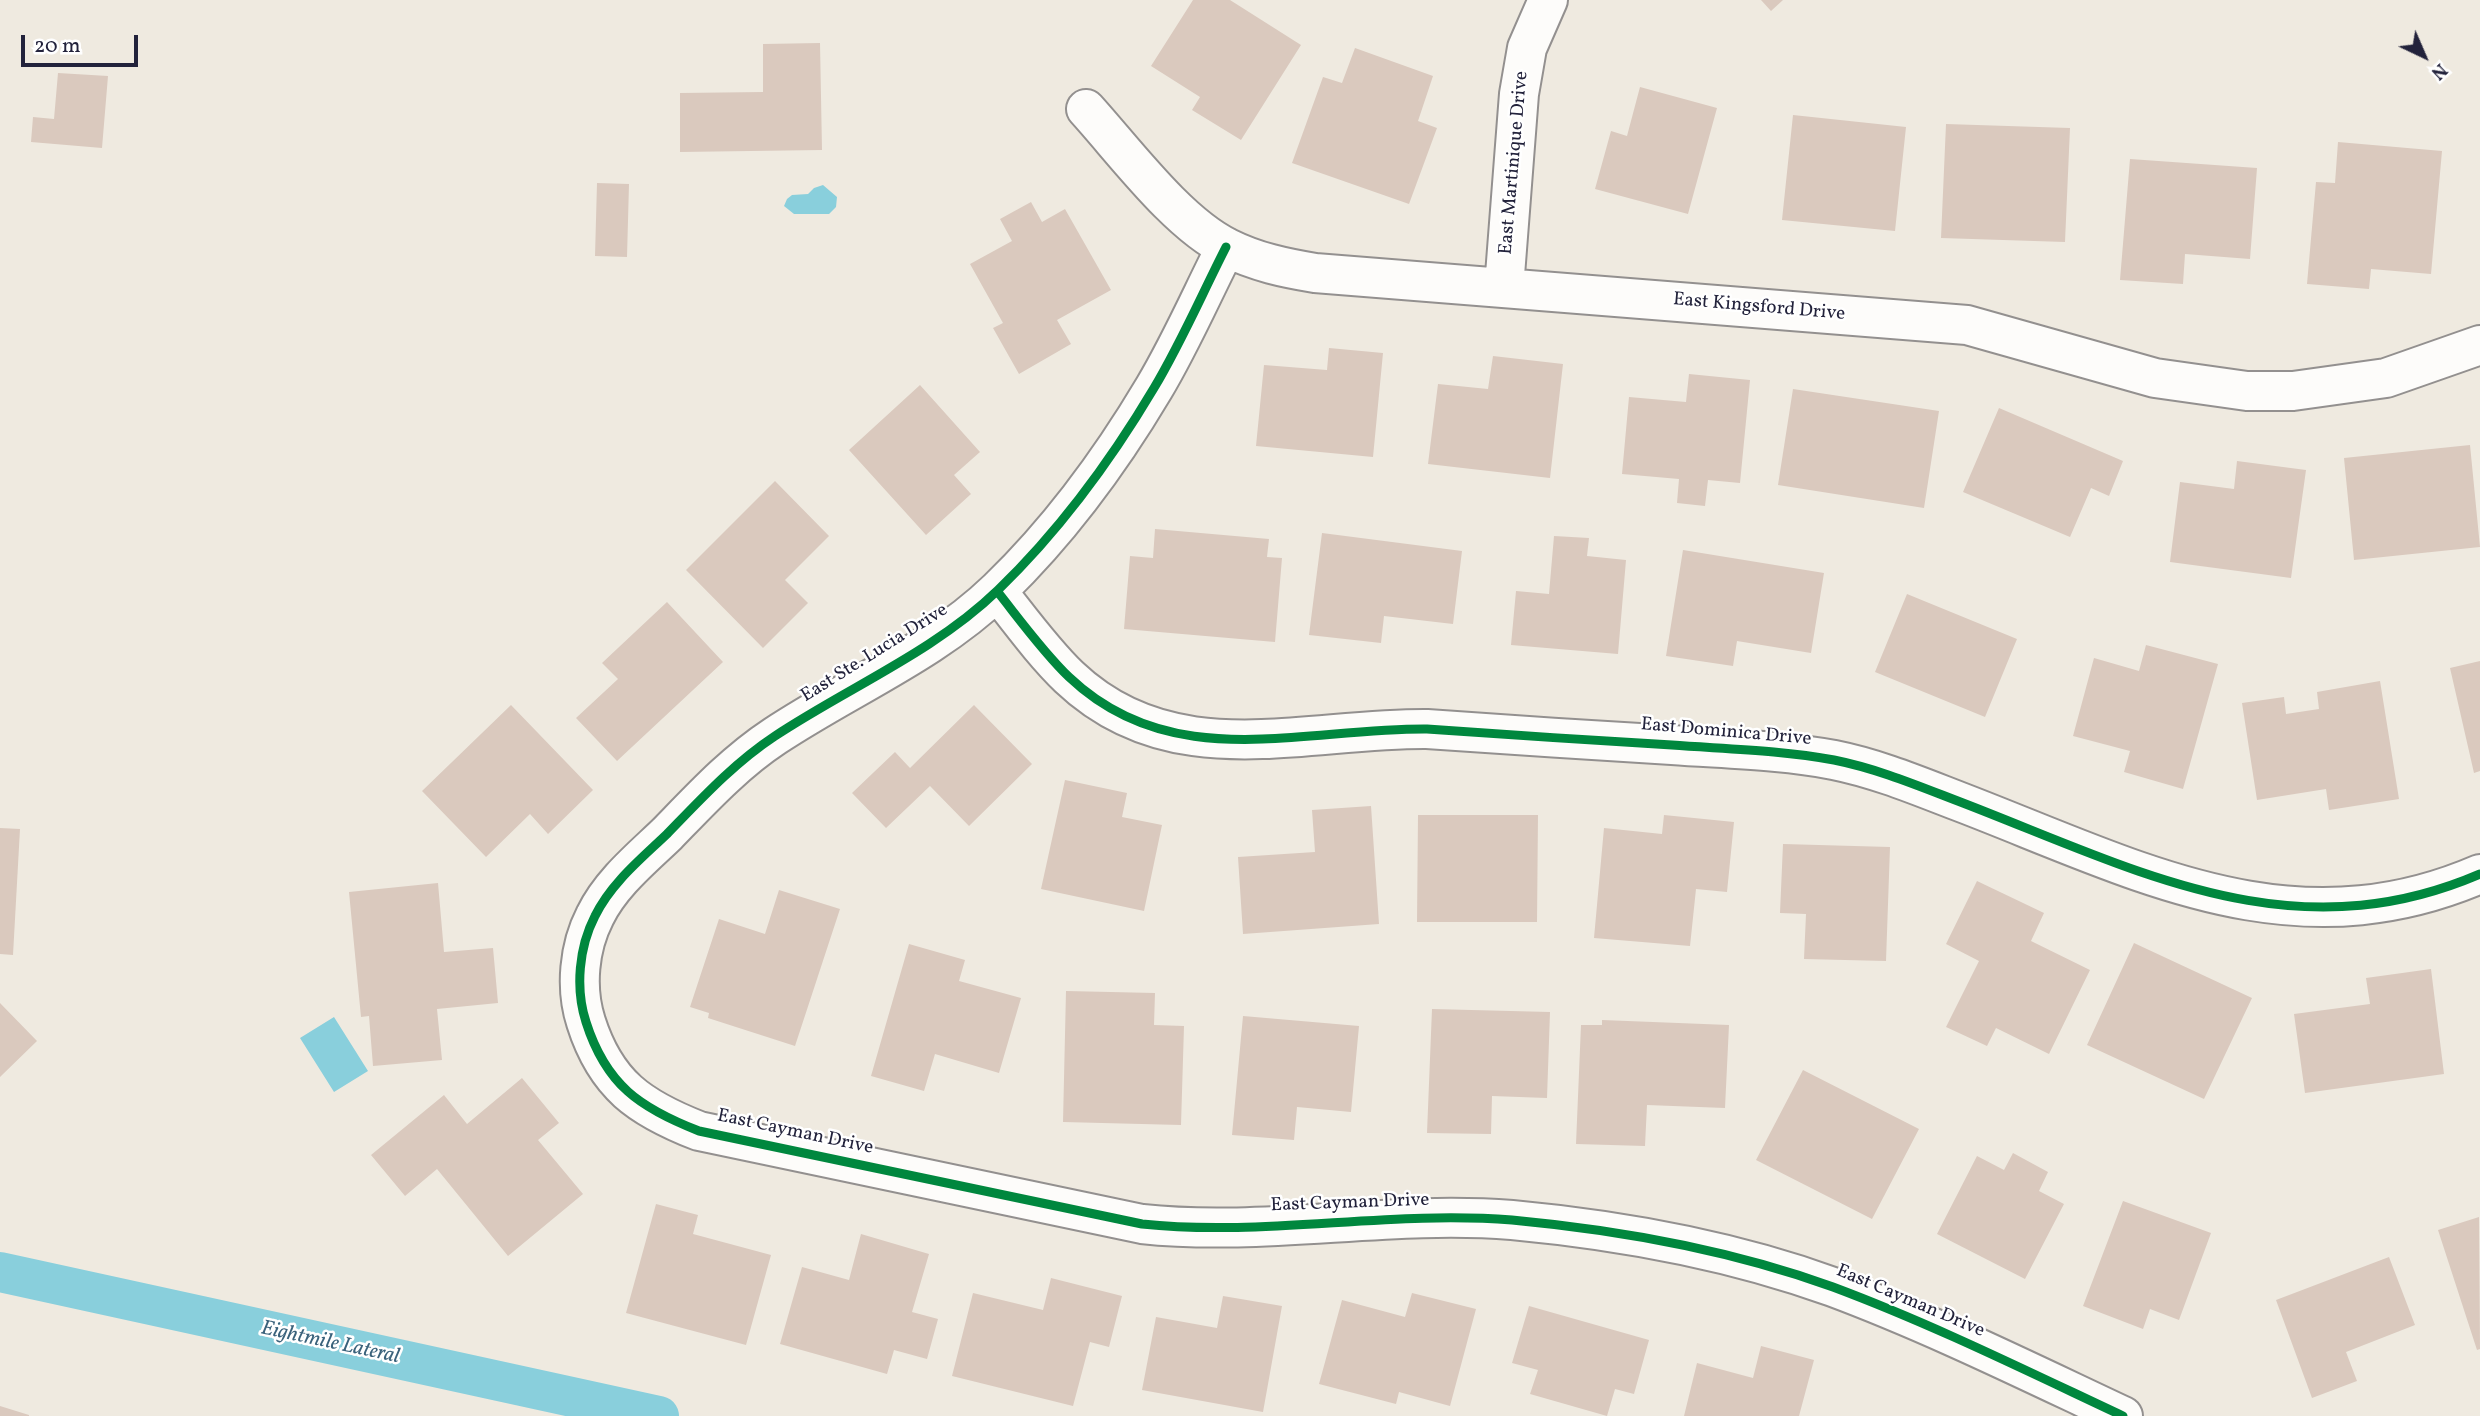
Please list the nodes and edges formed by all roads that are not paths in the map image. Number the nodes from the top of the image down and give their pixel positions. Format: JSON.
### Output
{"nodes":[{"id":1,"x":1548,"y":0,"type":"edge"},
{"id":2,"x":1086,"y":109,"type":"dead end"},
{"id":3,"x":1226,"y":247,"type":"junction"},
{"id":4,"x":1504,"y":288,"type":"junction"},
{"id":5,"x":2480,"y":345,"type":"edge"},
{"id":6,"x":997,"y":591,"type":"junction"},
{"id":7,"x":2480,"y":874,"type":"edge"},
{"id":8,"x":592,"y":1040,"type":"joint"},
{"id":9,"x":2123,"y":1416,"type":"edge"}],
"edges":[{"from":1,"to":4,"type":"street","name":"East Martinique Drive"},
{"from":2,"to":3,"type":"street","name":"East Kingsford Drive"},
{"from":3,"to":4,"type":"street","name":"East Kingsford Drive"},
{"from":3,"to":6,"type":"street","name":"East Ste. Lucia Drive"},
{"from":4,"to":5,"type":"street","name":"East Kingsford Drive"},
{"from":6,"to":7,"type":"street","name":"East Dominica Drive"},
{"from":6,"to":8,"type":"street","name":"East Ste. Lucia Drive"},
{"from":8,"to":9,"type":"street","name":"East Cayman Drive"}]}
